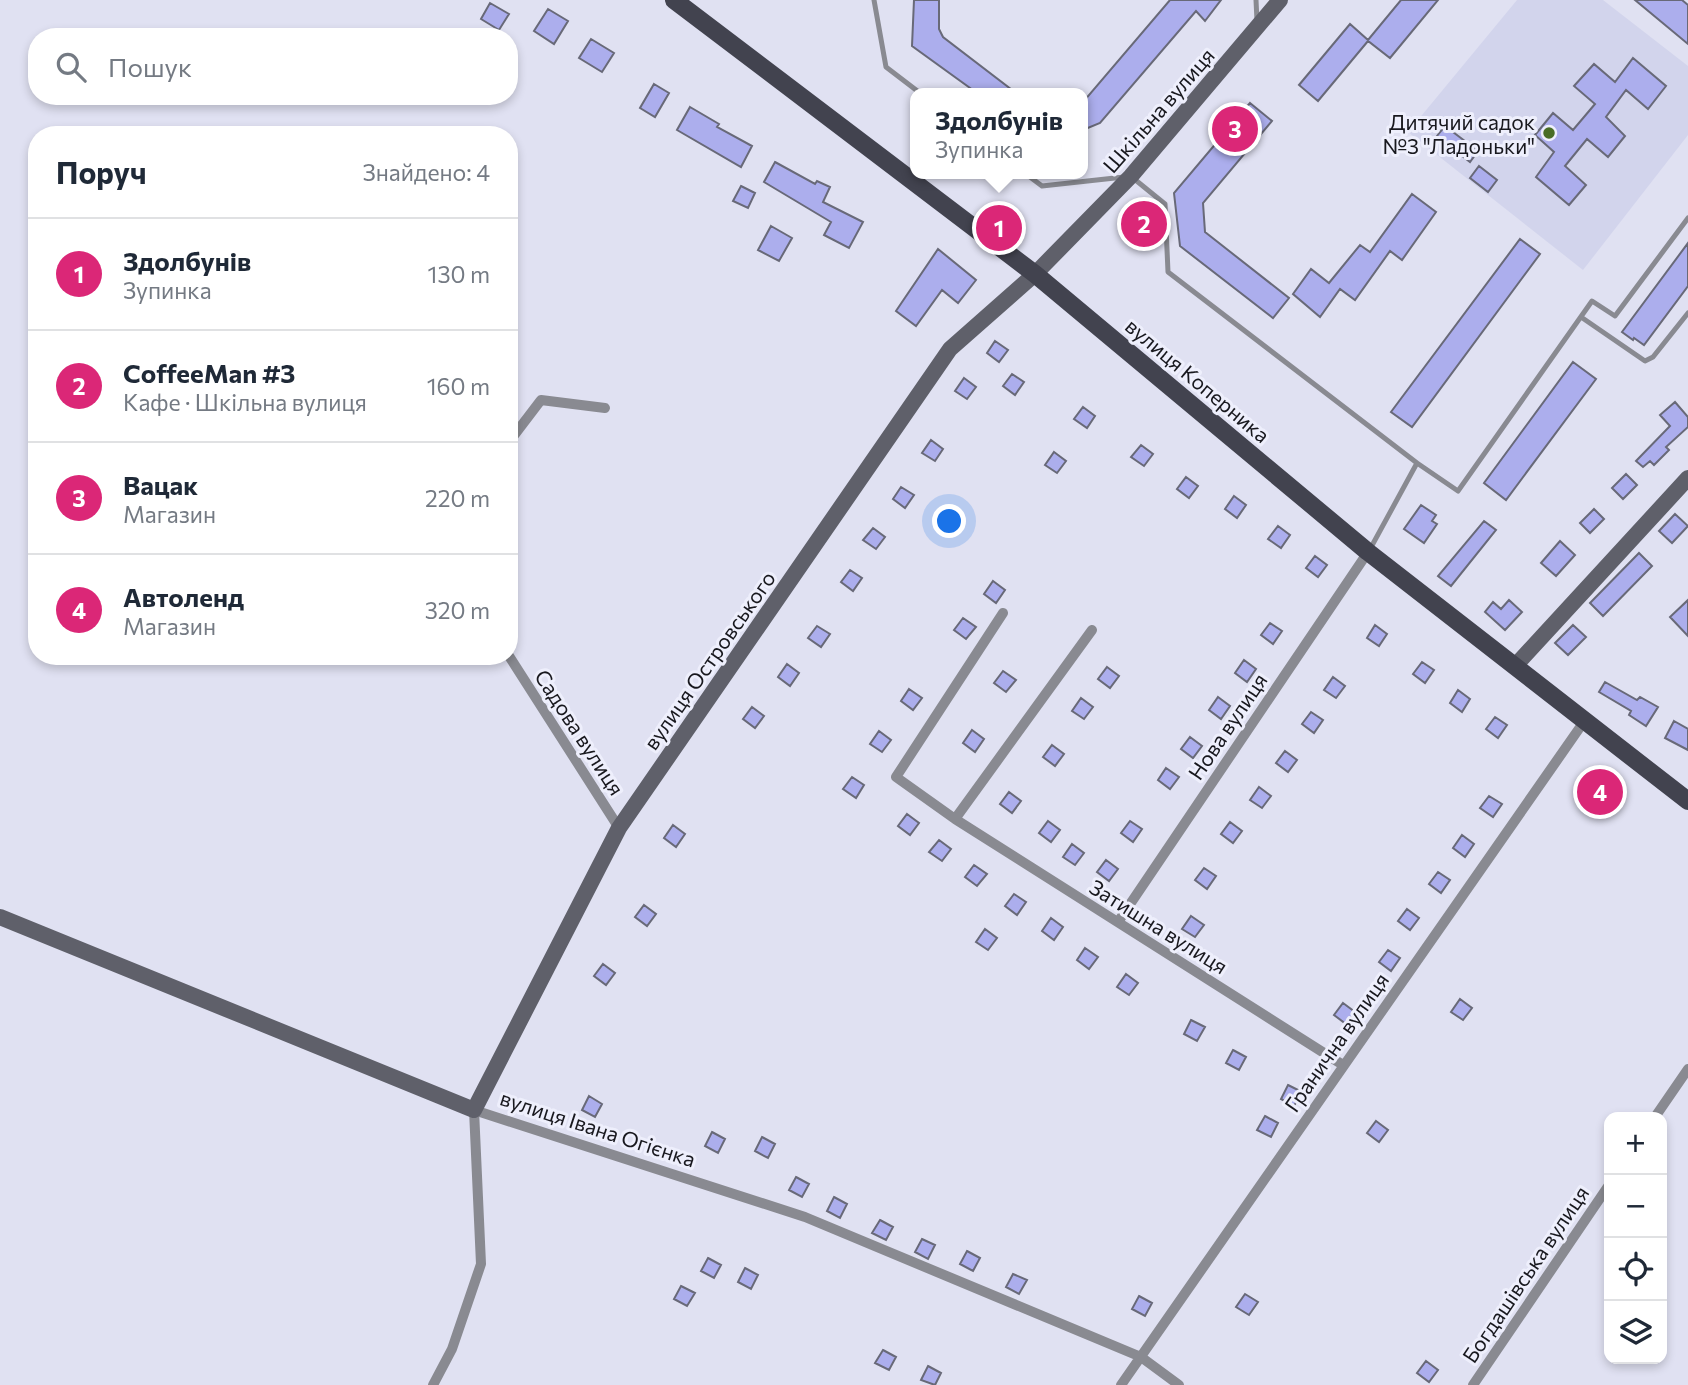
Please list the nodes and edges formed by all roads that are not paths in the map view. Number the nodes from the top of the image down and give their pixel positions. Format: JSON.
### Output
{"nodes":[{"id":1,"x":674,"y":0,"type":"edge"},
{"id":2,"x":874,"y":0,"type":"edge"},
{"id":3,"x":1256,"y":0,"type":"edge"},
{"id":4,"x":1280,"y":0,"type":"edge"},
{"id":5,"x":1257,"y":27,"type":"junction"},
{"id":6,"x":913,"y":88,"type":"edge"},
{"id":7,"x":1131,"y":176,"type":"junction"},
{"id":8,"x":1033,"y":179,"type":"edge"},
{"id":9,"x":1688,"y":218,"type":"edge"},
{"id":10,"x":1035,"y":274,"type":"junction"},
{"id":11,"x":1688,"y":313,"type":"edge"},
{"id":12,"x":1581,"y":317,"type":"junction"},
{"id":13,"x":605,"y":408,"type":"dead end"},
{"id":14,"x":518,"y":430,"type":"edge"},
{"id":15,"x":1417,"y":463,"type":"junction"},
{"id":16,"x":1688,"y":478,"type":"edge"},
{"id":17,"x":1368,"y":552,"type":"junction"},
{"id":18,"x":1003,"y":613,"type":"dead end"},
{"id":19,"x":1091,"y":630,"type":"dead end"},
{"id":20,"x":515,"y":665,"type":"edge"},
{"id":21,"x":1516,"y":665,"type":"junction"},
{"id":22,"x":1583,"y":723,"type":"junction"},
{"id":23,"x":1688,"y":801,"type":"edge"},
{"id":24,"x":955,"y":820,"type":"junction"},
{"id":25,"x":619,"y":828,"type":"junction"},
{"id":26,"x":0,"y":917,"type":"edge"},
{"id":27,"x":1118,"y":922,"type":"junction"},
{"id":28,"x":1343,"y":1065,"type":"junction"},
{"id":29,"x":1688,"y":1069,"type":"edge"},
{"id":30,"x":474,"y":1110,"type":"junction"},
{"id":31,"x":1658,"y":1112,"type":"edge"},
{"id":32,"x":1604,"y":1192,"type":"edge"},
{"id":33,"x":1141,"y":1357,"type":"junction"},
{"id":34,"x":433,"y":1385,"type":"edge"},
{"id":35,"x":1121,"y":1385,"type":"edge"},
{"id":36,"x":1179,"y":1385,"type":"edge"},
{"id":37,"x":1473,"y":1385,"type":"edge"}],
"edges":[{"from":1,"to":10,"type":"main road","name":"вулиця Коперника"},
{"from":2,"to":6,"type":"lane"},
{"from":3,"to":5,"type":"lane"},
{"from":4,"to":5,"type":"street","name":"Шкільна вулиця"},
{"from":5,"to":7,"type":"street","name":"Шкільна вулиця"},
{"from":7,"to":8,"type":"lane"},
{"from":7,"to":10,"type":"street","name":"Шкільна вулиця"},
{"from":7,"to":15,"type":"lane"},
{"from":9,"to":12,"type":"lane"},
{"from":10,"to":17,"type":"main road","name":"вулиця Коперника"},
{"from":10,"to":25,"type":"street","name":"вулиця Островського"},
{"from":11,"to":12,"type":"lane"},
{"from":12,"to":15,"type":"lane"},
{"from":13,"to":14,"type":"street"},
{"from":15,"to":17,"type":"lane"},
{"from":16,"to":21,"type":"street"},
{"from":17,"to":21,"type":"main road","name":"вулиця Коперника"},
{"from":17,"to":27,"type":"street","name":"Нова вулиця"},
{"from":18,"to":24,"type":"street","name":"Затишна вулиця"},
{"from":19,"to":24,"type":"street"},
{"from":20,"to":25,"type":"street","name":"Садова вулиця"},
{"from":21,"to":22,"type":"main road","name":"вулиця Коперника"},
{"from":22,"to":23,"type":"main road","name":"вулиця Коперника"},
{"from":22,"to":28,"type":"street","name":"Гранична вулиця"},
{"from":24,"to":27,"type":"street","name":"Затишна вулиця"},
{"from":25,"to":30,"type":"street","name":"вулиця Островського"},
{"from":26,"to":30,"type":"street","name":"вулиця Івана Огієнка"},
{"from":27,"to":28,"type":"street","name":"Затишна вулиця"},
{"from":28,"to":33,"type":"street","name":"Гранична вулиця"},
{"from":29,"to":31,"type":"street"},
{"from":30,"to":33,"type":"street","name":"вулиця Івана Огієнка"},
{"from":30,"to":34,"type":"street"},
{"from":32,"to":37,"type":"street","name":"Богдашівська вулиця"},
{"from":33,"to":35,"type":"street","name":"Гранична вулиця"},
{"from":33,"to":36,"type":"street","name":"вулиця Івана Огієнка"}]}
